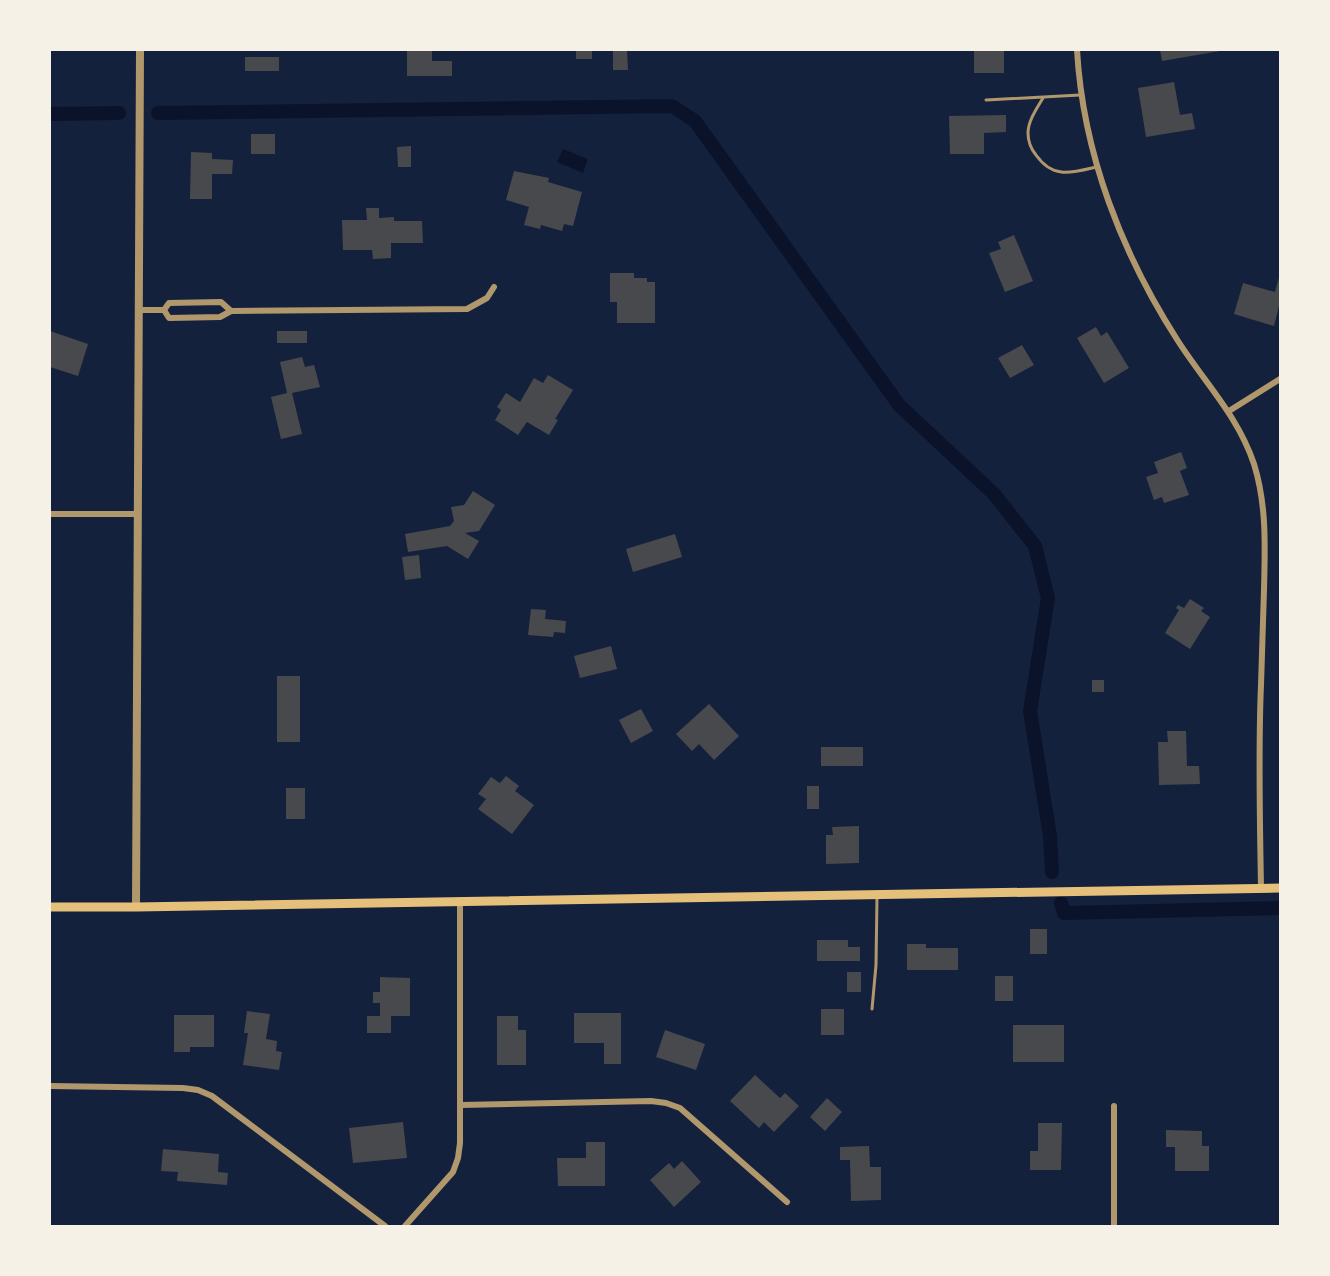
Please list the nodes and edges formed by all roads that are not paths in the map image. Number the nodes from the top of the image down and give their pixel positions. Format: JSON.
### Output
{"nodes":[{"id":1,"x":140,"y":50,"type":"edge"},
{"id":2,"x":1077,"y":50,"type":"edge"},
{"id":3,"x":1082,"y":94,"type":"junction"},
{"id":4,"x":1042,"y":98,"type":"junction"},
{"id":5,"x":986,"y":100,"type":"dead end"},
{"id":6,"x":1097,"y":166,"type":"junction"},
{"id":7,"x":494,"y":287,"type":"dead end"},
{"id":8,"x":138,"y":310,"type":"junction"},
{"id":9,"x":164,"y":310,"type":"junction"},
{"id":10,"x":231,"y":311,"type":"junction"},
{"id":11,"x":1281,"y":379,"type":"edge"},
{"id":12,"x":1229,"y":411,"type":"junction"},
{"id":13,"x":50,"y":514,"type":"edge"},
{"id":14,"x":138,"y":514,"type":"junction"},
{"id":15,"x":1281,"y":888,"type":"edge"},
{"id":16,"x":1261,"y":889,"type":"junction"},
{"id":17,"x":877,"y":895,"type":"junction"},
{"id":18,"x":460,"y":902,"type":"junction"},
{"id":19,"x":50,"y":907,"type":"edge"},
{"id":20,"x":136,"y":907,"type":"junction"},
{"id":21,"x":872,"y":1009,"type":"dead end"},
{"id":22,"x":50,"y":1086,"type":"edge"},
{"id":23,"x":460,"y":1105,"type":"junction"},
{"id":24,"x":1114,"y":1106,"type":"dead end"},
{"id":25,"x":787,"y":1202,"type":"dead end"},
{"id":26,"x":385,"y":1227,"type":"edge"},
{"id":27,"x":405,"y":1227,"type":"edge"},
{"id":28,"x":1114,"y":1227,"type":"edge"}],
"edges":[{"from":1,"to":8,"type":"street"},
{"from":2,"to":3,"type":"street"},
{"from":3,"to":4,"type":"lane"},
{"from":3,"to":6,"type":"street"},
{"from":4,"to":5,"type":"lane"},
{"from":4,"to":6,"type":"lane"},
{"from":6,"to":12,"type":"street"},
{"from":7,"to":10,"type":"street"},
{"from":8,"to":9,"type":"street"},
{"from":8,"to":14,"type":"street"},
{"from":9,"to":10,"type":"street"},
{"from":9,"to":10,"type":"street"},
{"from":11,"to":12,"type":"street"},
{"from":12,"to":16,"type":"street"},
{"from":13,"to":14,"type":"street"},
{"from":14,"to":20,"type":"street"},
{"from":15,"to":16,"type":"main road"},
{"from":16,"to":17,"type":"main road"},
{"from":17,"to":18,"type":"main road"},
{"from":17,"to":21,"type":"lane"},
{"from":18,"to":20,"type":"main road"},
{"from":18,"to":23,"type":"street"},
{"from":19,"to":20,"type":"main road"},
{"from":22,"to":26,"type":"street"},
{"from":23,"to":25,"type":"street"},
{"from":23,"to":27,"type":"street"},
{"from":24,"to":28,"type":"street"}]}
